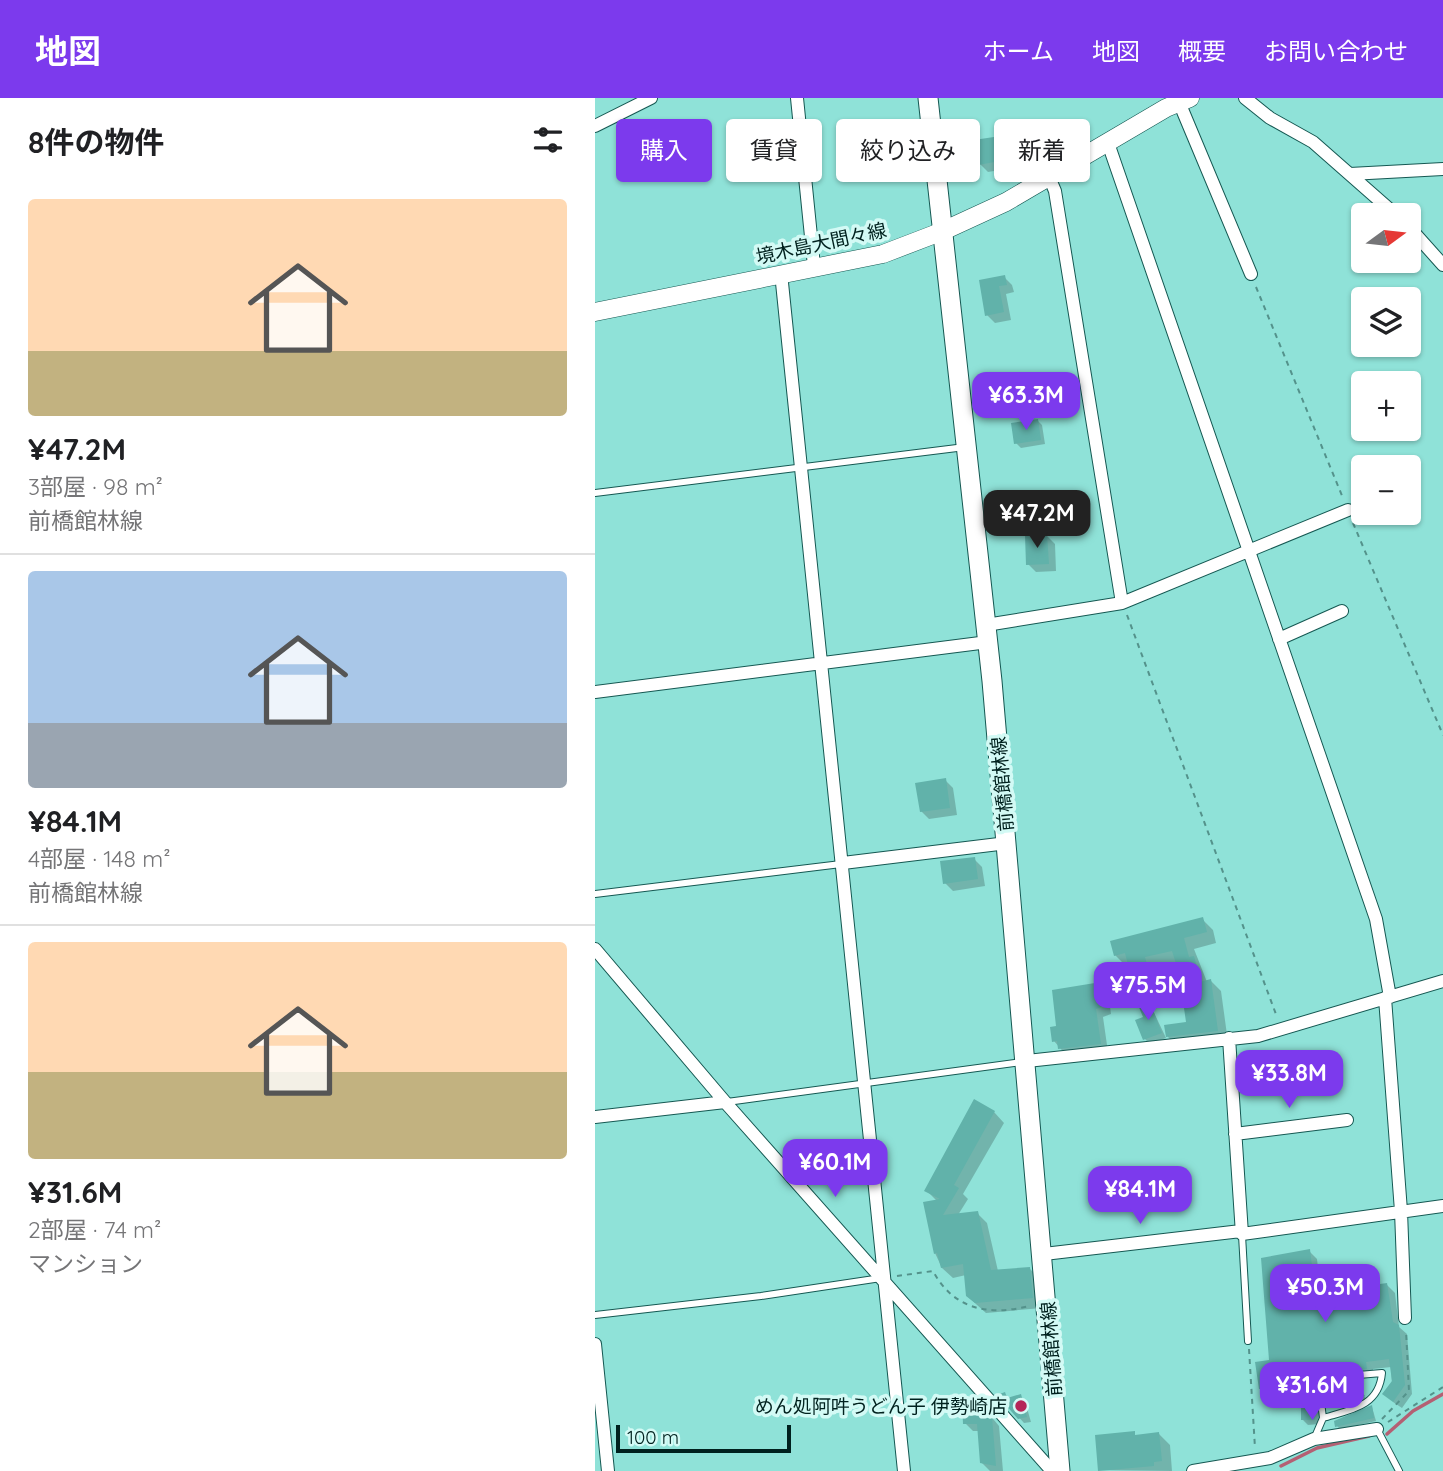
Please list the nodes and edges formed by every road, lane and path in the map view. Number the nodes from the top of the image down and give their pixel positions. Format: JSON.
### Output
{"nodes":[{"id":1,"x":651,"y":98,"type":"edge"},
{"id":2,"x":797,"y":98,"type":"edge"},
{"id":3,"x":928,"y":98,"type":"edge"},
{"id":4,"x":1245,"y":98,"type":"edge"},
{"id":5,"x":1185,"y":100,"type":"edge"},
{"id":6,"x":595,"y":126,"type":"edge"},
{"id":7,"x":1108,"y":144,"type":"junction"},
{"id":8,"x":1090,"y":154,"type":"edge"},
{"id":9,"x":1443,"y":169,"type":"edge"},
{"id":10,"x":1350,"y":174,"type":"junction"},
{"id":11,"x":1039,"y":182,"type":"edge"},
{"id":12,"x":1051,"y":182,"type":"edge"},
{"id":13,"x":1383,"y":203,"type":"edge"},
{"id":14,"x":943,"y":231,"type":"junction"},
{"id":15,"x":1421,"y":240,"type":"edge"},
{"id":16,"x":1443,"y":265,"type":"edge"},
{"id":17,"x":814,"y":267,"type":"junction"},
{"id":18,"x":781,"y":273,"type":"junction"},
{"id":19,"x":1251,"y":274,"type":"joint"},
{"id":20,"x":595,"y":312,"type":"edge"},
{"id":21,"x":966,"y":446,"type":"junction"},
{"id":22,"x":802,"y":466,"type":"junction"},
{"id":23,"x":595,"y":493,"type":"edge"},
{"id":24,"x":1348,"y":510,"type":"junction"},
{"id":25,"x":1248,"y":551,"type":"junction"},
{"id":26,"x":1122,"y":603,"type":"junction"},
{"id":27,"x":1342,"y":611,"type":"dead end"},
{"id":28,"x":987,"y":634,"type":"junction"},
{"id":29,"x":1279,"y":639,"type":"junction"},
{"id":30,"x":821,"y":665,"type":"junction"},
{"id":31,"x":595,"y":692,"type":"edge"},
{"id":32,"x":1443,"y":735,"type":"edge"},
{"id":33,"x":1007,"y":844,"type":"junction"},
{"id":34,"x":843,"y":863,"type":"junction"},
{"id":35,"x":595,"y":894,"type":"edge"},
{"id":36,"x":595,"y":949,"type":"edge"},
{"id":37,"x":1443,"y":981,"type":"edge"},
{"id":38,"x":1387,"y":998,"type":"junction"},
{"id":39,"x":1282,"y":1031,"type":"junction"},
{"id":40,"x":1229,"y":1038,"type":"junction"},
{"id":41,"x":1027,"y":1061,"type":"junction"},
{"id":42,"x":862,"y":1083,"type":"junction"},
{"id":43,"x":725,"y":1102,"type":"junction"},
{"id":44,"x":595,"y":1117,"type":"edge"},
{"id":45,"x":1347,"y":1119,"type":"dead end"},
{"id":46,"x":1235,"y":1134,"type":"junction"},
{"id":47,"x":1443,"y":1206,"type":"edge"},
{"id":48,"x":1401,"y":1211,"type":"junction"},
{"id":49,"x":1242,"y":1232,"type":"junction"},
{"id":50,"x":1044,"y":1254,"type":"junction"},
{"id":51,"x":883,"y":1278,"type":"junction"},
{"id":52,"x":1047,"y":1303,"type":"junction"},
{"id":53,"x":595,"y":1315,"type":"edge"},
{"id":54,"x":1405,"y":1318,"type":"joint"},
{"id":55,"x":1248,"y":1341,"type":"joint"},
{"id":56,"x":595,"y":1344,"type":"edge"},
{"id":57,"x":1318,"y":1378,"type":"junction"},
{"id":58,"x":1276,"y":1382,"type":"dead end"},
{"id":59,"x":1443,"y":1387,"type":"edge"},
{"id":60,"x":1323,"y":1418,"type":"junction"},
{"id":61,"x":1377,"y":1429,"type":"junction"},
{"id":62,"x":1314,"y":1439,"type":"junction"},
{"id":63,"x":1256,"y":1460,"type":"junction"},
{"id":64,"x":608,"y":1471,"type":"edge"},
{"id":65,"x":904,"y":1471,"type":"edge"},
{"id":66,"x":1052,"y":1471,"type":"edge"},
{"id":67,"x":1060,"y":1471,"type":"edge"},
{"id":68,"x":1193,"y":1471,"type":"edge"},
{"id":69,"x":1399,"y":1471,"type":"edge"}],
"edges":[{"from":1,"to":6,"type":"street"},
{"from":2,"to":17,"type":"street"},
{"from":3,"to":14,"type":"main road","name":"前橋館林線"},
{"from":4,"to":10,"type":"street"},
{"from":5,"to":7,"type":"main road","name":"境木島大間々線"},
{"from":5,"to":19,"type":"street"},
{"from":7,"to":8,"type":"main road","name":"境木島大間々線"},
{"from":7,"to":25,"type":"street"},
{"from":9,"to":10,"type":"street"},
{"from":10,"to":13,"type":"street"},
{"from":11,"to":14,"type":"main road","name":"境木島大間々線"},
{"from":12,"to":26,"type":"street"},
{"from":14,"to":17,"type":"main road","name":"境木島大間々線"},
{"from":14,"to":21,"type":"main road","name":"前橋館林線"},
{"from":15,"to":16,"type":"street"},
{"from":17,"to":18,"type":"main road","name":"境木島大間々線"},
{"from":18,"to":20,"type":"main road","name":"境木島大間々線"},
{"from":18,"to":22,"type":"street"},
{"from":19,"to":24,"type":"path"},
{"from":21,"to":22,"type":"lane"},
{"from":21,"to":28,"type":"main road","name":"前橋館林線"},
{"from":22,"to":23,"type":"lane"},
{"from":22,"to":30,"type":"street"},
{"from":24,"to":25,"type":"street"},
{"from":24,"to":32,"type":"path"},
{"from":25,"to":26,"type":"street"},
{"from":25,"to":29,"type":"street"},
{"from":26,"to":28,"type":"street"},
{"from":26,"to":39,"type":"path"},
{"from":27,"to":29,"type":"street"},
{"from":28,"to":30,"type":"street"},
{"from":28,"to":33,"type":"main road","name":"前橋館林線"},
{"from":29,"to":38,"type":"street"},
{"from":30,"to":31,"type":"street"},
{"from":30,"to":34,"type":"street"},
{"from":33,"to":34,"type":"street"},
{"from":33,"to":41,"type":"main road","name":"前橋館林線"},
{"from":34,"to":35,"type":"lane"},
{"from":34,"to":42,"type":"street"},
{"from":36,"to":43,"type":"street"},
{"from":37,"to":38,"type":"street"},
{"from":38,"to":39,"type":"street"},
{"from":38,"to":48,"type":"street"},
{"from":39,"to":40,"type":"street"},
{"from":40,"to":41,"type":"street"},
{"from":40,"to":46,"type":"street"},
{"from":41,"to":42,"type":"lane"},
{"from":41,"to":50,"type":"main road","name":"前橋館林線"},
{"from":42,"to":43,"type":"lane"},
{"from":42,"to":51,"type":"street"},
{"from":43,"to":44,"type":"street"},
{"from":43,"to":51,"type":"street"},
{"from":45,"to":46,"type":"street"},
{"from":46,"to":49,"type":"street"},
{"from":47,"to":48,"type":"street"},
{"from":48,"to":49,"type":"street"},
{"from":48,"to":54,"type":"street"},
{"from":49,"to":50,"type":"street"},
{"from":49,"to":55,"type":"lane"},
{"from":50,"to":52,"type":"main road","name":"前橋館林線"},
{"from":51,"to":52,"type":"path"},
{"from":51,"to":53,"type":"lane"},
{"from":51,"to":65,"type":"street"},
{"from":51,"to":66,"type":"street"},
{"from":52,"to":67,"type":"main road","name":"前橋館林線"},
{"from":54,"to":61,"type":"path"},
{"from":55,"to":63,"type":"path"},
{"from":56,"to":64,"type":"street"},
{"from":57,"to":58,"type":"lane"},
{"from":57,"to":60,"type":"lane"},
{"from":57,"to":60,"type":"lane"},
{"from":59,"to":61,"type":"path"},
{"from":60,"to":62,"type":"lane"},
{"from":61,"to":62,"type":"street"},
{"from":61,"to":69,"type":"lane"},
{"from":62,"to":63,"type":"street"},
{"from":63,"to":68,"type":"street"}]}
